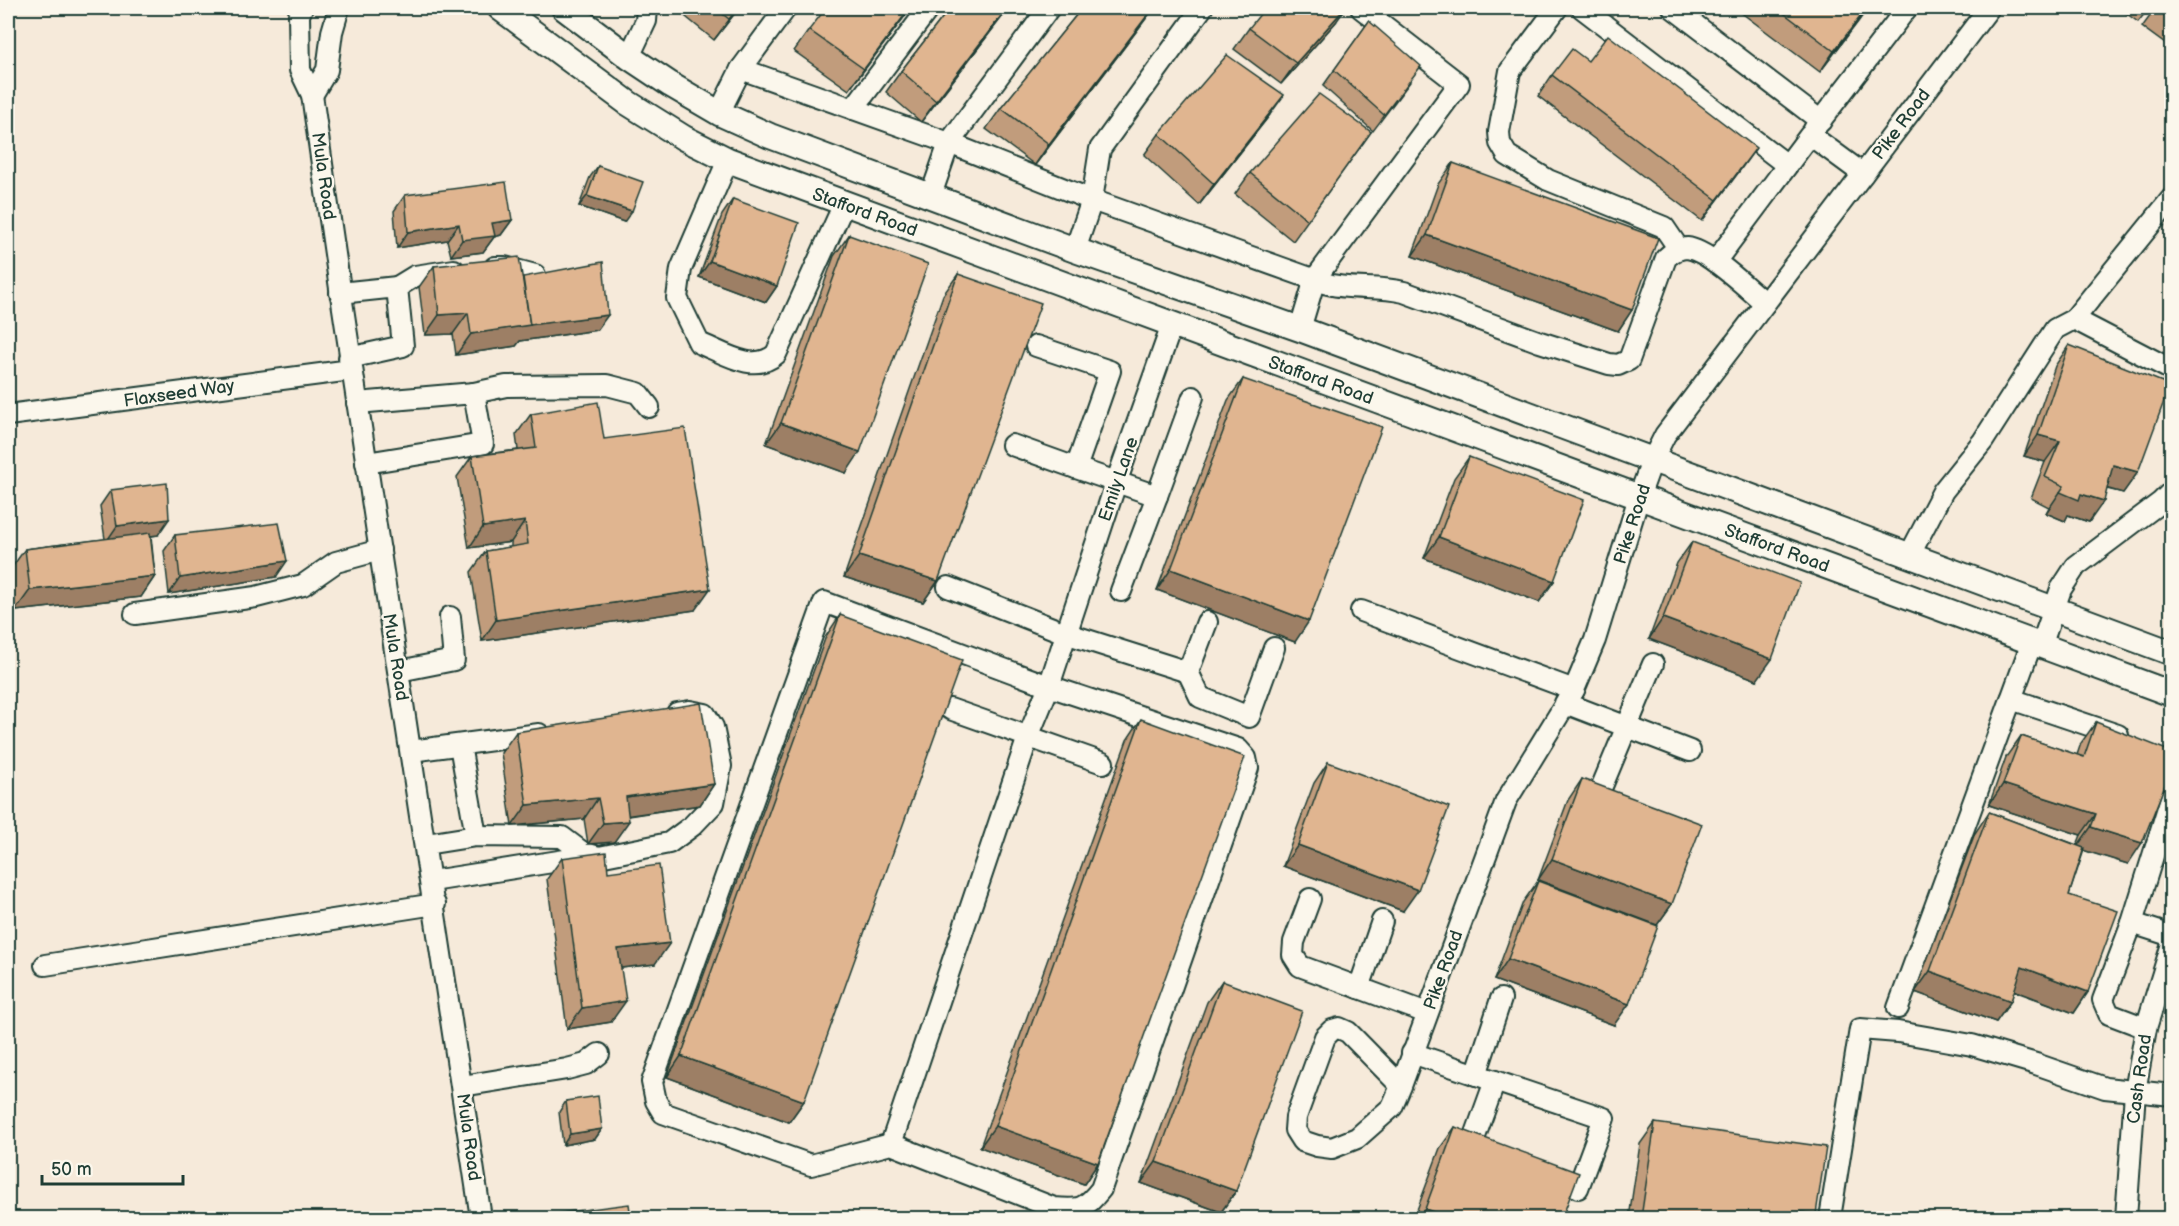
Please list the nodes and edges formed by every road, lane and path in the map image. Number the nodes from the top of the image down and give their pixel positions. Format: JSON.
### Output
{"nodes":[{"id":1,"x":339,"y":8,"type":"edge"},
{"id":2,"x":500,"y":8,"type":"edge"},
{"id":3,"x":564,"y":8,"type":"edge"},
{"id":4,"x":647,"y":8,"type":"edge"},
{"id":5,"x":786,"y":8,"type":"edge"},
{"id":6,"x":928,"y":8,"type":"edge"},
{"id":7,"x":1049,"y":8,"type":"edge"},
{"id":8,"x":1202,"y":8,"type":"edge"},
{"id":9,"x":1361,"y":8,"type":"edge"},
{"id":10,"x":1557,"y":8,"type":"edge"},
{"id":11,"x":1581,"y":8,"type":"edge"},
{"id":12,"x":1672,"y":8,"type":"edge"},
{"id":13,"x":1907,"y":8,"type":"edge"},
{"id":14,"x":1989,"y":8,"type":"edge"},
{"id":15,"x":300,"y":10,"type":"edge"},
{"id":16,"x":629,"y":57,"type":"junction"},
{"id":17,"x":741,"y":69,"type":"junction"},
{"id":18,"x":312,"y":95,"type":"junction"},
{"id":19,"x":853,"y":109,"type":"junction"},
{"id":20,"x":719,"y":113,"type":"junction"},
{"id":21,"x":1815,"y":128,"type":"junction"},
{"id":22,"x":949,"y":143,"type":"junction"},
{"id":23,"x":728,"y":160,"type":"junction"},
{"id":24,"x":1787,"y":165,"type":"junction"},
{"id":25,"x":1863,"y":174,"type":"junction"},
{"id":26,"x":931,"y":195,"type":"junction"},
{"id":27,"x":2172,"y":198,"type":"edge"},
{"id":28,"x":1092,"y":200,"type":"junction"},
{"id":29,"x":844,"y":204,"type":"junction"},
{"id":30,"x":915,"y":230,"type":"junction"},
{"id":31,"x":1679,"y":249,"type":"junction"},
{"id":32,"x":1075,"y":250,"type":"junction"},
{"id":33,"x":1715,"y":262,"type":"junction"},
{"id":34,"x":535,"y":276,"type":"edge"},
{"id":35,"x":1315,"y":279,"type":"junction"},
{"id":36,"x":397,"y":287,"type":"junction"},
{"id":37,"x":340,"y":293,"type":"junction"},
{"id":38,"x":1765,"y":303,"type":"junction"},
{"id":39,"x":2074,"y":319,"type":"junction"},
{"id":40,"x":1172,"y":325,"type":"junction"},
{"id":41,"x":1300,"y":329,"type":"junction"},
{"id":42,"x":1036,"y":346,"type":"dead end"},
{"id":43,"x":350,"y":364,"type":"junction"},
{"id":44,"x":1284,"y":366,"type":"junction"},
{"id":45,"x":2172,"y":370,"type":"edge"},
{"id":46,"x":474,"y":393,"type":"junction"},
{"id":47,"x":1193,"y":397,"type":"dead end"},
{"id":48,"x":357,"y":403,"type":"junction"},
{"id":49,"x":649,"y":407,"type":"dead end"},
{"id":50,"x":8,"y":415,"type":"edge"},
{"id":51,"x":1012,"y":445,"type":"dead end"},
{"id":52,"x":1652,"y":461,"type":"junction"},
{"id":53,"x":366,"y":464,"type":"junction"},
{"id":54,"x":1076,"y":468,"type":"junction"},
{"id":55,"x":1116,"y":483,"type":"junction"},
{"id":56,"x":2172,"y":491,"type":"edge"},
{"id":57,"x":1157,"y":496,"type":"junction"},
{"id":58,"x":1640,"y":497,"type":"junction"},
{"id":59,"x":380,"y":550,"type":"junction"},
{"id":60,"x":1909,"y":556,"type":"junction"},
{"id":61,"x":948,"y":587,"type":"dead end"},
{"id":62,"x":1122,"y":591,"type":"dead end"},
{"id":63,"x":2054,"y":609,"type":"junction"},
{"id":64,"x":1360,"y":611,"type":"dead end"},
{"id":65,"x":135,"y":614,"type":"dead end"},
{"id":66,"x":450,"y":617,"type":"dead end"},
{"id":67,"x":1207,"y":622,"type":"dead end"},
{"id":68,"x":1065,"y":633,"type":"junction"},
{"id":69,"x":2037,"y":644,"type":"junction"},
{"id":70,"x":1274,"y":648,"type":"dead end"},
{"id":71,"x":2172,"y":653,"type":"edge"},
{"id":72,"x":1653,"y":664,"type":"dead end"},
{"id":73,"x":399,"y":671,"type":"junction"},
{"id":74,"x":1188,"y":672,"type":"junction"},
{"id":75,"x":1049,"y":686,"type":"junction"},
{"id":76,"x":2172,"y":694,"type":"edge"},
{"id":77,"x":1570,"y":696,"type":"junction"},
{"id":78,"x":2012,"y":699,"type":"junction"},
{"id":79,"x":950,"y":709,"type":"edge"},
{"id":80,"x":656,"y":716,"type":"edge"},
{"id":81,"x":1626,"y":726,"type":"junction"},
{"id":82,"x":552,"y":732,"type":"edge"},
{"id":83,"x":1028,"y":737,"type":"junction"},
{"id":84,"x":2139,"y":742,"type":"edge"},
{"id":85,"x":460,"y":745,"type":"junction"},
{"id":86,"x":411,"y":751,"type":"junction"},
{"id":87,"x":1690,"y":751,"type":"dead end"},
{"id":88,"x":1103,"y":763,"type":"dead end"},
{"id":89,"x":2172,"y":795,"type":"edge"},
{"id":90,"x":1597,"y":798,"type":"edge"},
{"id":91,"x":476,"y":836,"type":"junction"},
{"id":92,"x":426,"y":844,"type":"junction"},
{"id":93,"x":582,"y":852,"type":"junction"},
{"id":94,"x":432,"y":882,"type":"junction"},
{"id":95,"x":1311,"y":899,"type":"dead end"},
{"id":96,"x":435,"y":904,"type":"junction"},
{"id":97,"x":1382,"y":921,"type":"dead end"},
{"id":98,"x":2132,"y":923,"type":"junction"},
{"id":99,"x":2172,"y":936,"type":"edge"},
{"id":100,"x":2172,"y":944,"type":"edge"},
{"id":101,"x":45,"y":965,"type":"dead end"},
{"id":102,"x":1359,"y":988,"type":"junction"},
{"id":103,"x":1501,"y":999,"type":"dead end"},
{"id":104,"x":1898,"y":1008,"type":"dead end"},
{"id":105,"x":1427,"y":1013,"type":"junction"},
{"id":106,"x":2146,"y":1028,"type":"junction"},
{"id":107,"x":1412,"y":1053,"type":"junction"},
{"id":108,"x":599,"y":1054,"type":"dead end"},
{"id":109,"x":1476,"y":1075,"type":"junction"},
{"id":110,"x":1495,"y":1082,"type":"junction"},
{"id":111,"x":462,"y":1086,"type":"junction"},
{"id":112,"x":1401,"y":1086,"type":"junction"},
{"id":113,"x":2135,"y":1092,"type":"junction"},
{"id":114,"x":2172,"y":1095,"type":"edge"},
{"id":115,"x":891,"y":1143,"type":"junction"},
{"id":116,"x":1470,"y":1153,"type":"edge"},
{"id":117,"x":1578,"y":1188,"type":"edge"},
{"id":118,"x":481,"y":1218,"type":"edge"},
{"id":119,"x":1830,"y":1218,"type":"edge"},
{"id":120,"x":2126,"y":1218,"type":"edge"}],
"edges":[{"from":1,"to":18,"type":"street"},
{"from":2,"to":23,"type":"main road","name":"Stafford Road"},
{"from":3,"to":16,"type":"main road"},
{"from":4,"to":16,"type":"street"},
{"from":5,"to":17,"type":"street"},
{"from":6,"to":19,"type":"street"},
{"from":7,"to":22,"type":"street"},
{"from":8,"to":28,"type":"street"},
{"from":9,"to":35,"type":"street"},
{"from":10,"to":31,"type":"street"},
{"from":11,"to":24,"type":"street"},
{"from":12,"to":21,"type":"street"},
{"from":13,"to":21,"type":"street"},
{"from":14,"to":25,"type":"street","name":"Pike Road"},
{"from":15,"to":18,"type":"street","name":"Mula Road"},
{"from":16,"to":20,"type":"main road"},
{"from":17,"to":19,"type":"street"},
{"from":17,"to":20,"type":"street"},
{"from":18,"to":37,"type":"street","name":"Mula Road"},
{"from":19,"to":22,"type":"street"},
{"from":20,"to":26,"type":"main road"},
{"from":21,"to":24,"type":"street"},
{"from":21,"to":25,"type":"street"},
{"from":22,"to":26,"type":"street"},
{"from":22,"to":28,"type":"street"},
{"from":23,"to":29,"type":"main road","name":"Stafford Road"},
{"from":23,"to":29,"type":"street"},
{"from":24,"to":33,"type":"street"},
{"from":25,"to":38,"type":"street","name":"Pike Road"},
{"from":26,"to":30,"type":"main road"},
{"from":26,"to":32,"type":"main road"},
{"from":27,"to":39,"type":"street"},
{"from":28,"to":32,"type":"street"},
{"from":28,"to":35,"type":"street"},
{"from":29,"to":30,"type":"main road","name":"Stafford Road"},
{"from":30,"to":40,"type":"main road","name":"Stafford Road"},
{"from":31,"to":33,"type":"street"},
{"from":31,"to":35,"type":"street"},
{"from":32,"to":41,"type":"main road"},
{"from":33,"to":38,"type":"street"},
{"from":34,"to":36,"type":"street"},
{"from":35,"to":41,"type":"street"},
{"from":36,"to":37,"type":"street"},
{"from":36,"to":43,"type":"street","name":"Flaxseed Way"},
{"from":37,"to":43,"type":"street","name":"Mula Road"},
{"from":38,"to":52,"type":"street","name":"Pike Road"},
{"from":39,"to":45,"type":"street"},
{"from":39,"to":60,"type":"street"},
{"from":40,"to":44,"type":"main road","name":"Stafford Road"},
{"from":40,"to":55,"type":"street","name":"Emily Lane"},
{"from":41,"to":44,"type":"main road"},
{"from":41,"to":52,"type":"main road"},
{"from":42,"to":54,"type":"street"},
{"from":43,"to":48,"type":"street","name":"Mula Road"},
{"from":43,"to":50,"type":"street","name":"Flaxseed Way"},
{"from":44,"to":58,"type":"main road","name":"Stafford Road"},
{"from":46,"to":48,"type":"street"},
{"from":46,"to":49,"type":"street"},
{"from":46,"to":53,"type":"street"},
{"from":47,"to":57,"type":"street"},
{"from":48,"to":53,"type":"street","name":"Mula Road"},
{"from":51,"to":54,"type":"street"},
{"from":52,"to":58,"type":"street","name":"Pike Road"},
{"from":52,"to":60,"type":"main road"},
{"from":53,"to":59,"type":"street","name":"Mula Road"},
{"from":54,"to":55,"type":"street"},
{"from":55,"to":57,"type":"street"},
{"from":55,"to":68,"type":"street","name":"Emily Lane"},
{"from":56,"to":63,"type":"street"},
{"from":57,"to":62,"type":"street"},
{"from":58,"to":69,"type":"main road","name":"Stafford Road"},
{"from":58,"to":77,"type":"street","name":"Pike Road"},
{"from":59,"to":65,"type":"street"},
{"from":59,"to":73,"type":"street","name":"Mula Road"},
{"from":60,"to":63,"type":"main road"},
{"from":61,"to":68,"type":"street"},
{"from":63,"to":69,"type":"street"},
{"from":63,"to":71,"type":"main road"},
{"from":64,"to":77,"type":"street"},
{"from":66,"to":73,"type":"street"},
{"from":67,"to":74,"type":"street"},
{"from":68,"to":74,"type":"street"},
{"from":68,"to":75,"type":"street","name":"Emily Lane"},
{"from":69,"to":76,"type":"main road","name":"Stafford Road"},
{"from":69,"to":78,"type":"street"},
{"from":70,"to":74,"type":"street"},
{"from":72,"to":81,"type":"street"},
{"from":73,"to":86,"type":"street","name":"Mula Road"},
{"from":75,"to":83,"type":"street","name":"Emily Lane"},
{"from":75,"to":115,"type":"street"},
{"from":75,"to":115,"type":"street"},
{"from":77,"to":81,"type":"street"},
{"from":77,"to":105,"type":"street","name":"Pike Road"},
{"from":78,"to":84,"type":"street"},
{"from":78,"to":104,"type":"street"},
{"from":79,"to":83,"type":"street"},
{"from":80,"to":93,"type":"street"},
{"from":81,"to":87,"type":"street"},
{"from":81,"to":90,"type":"street"},
{"from":82,"to":85,"type":"street"},
{"from":83,"to":88,"type":"street"},
{"from":83,"to":115,"type":"street","name":"Emily Lane"},
{"from":85,"to":86,"type":"street"},
{"from":85,"to":91,"type":"street"},
{"from":86,"to":92,"type":"street","name":"Mula Road"},
{"from":89,"to":98,"type":"street"},
{"from":91,"to":92,"type":"street"},
{"from":91,"to":93,"type":"street"},
{"from":92,"to":94,"type":"street","name":"Mula Road"},
{"from":93,"to":94,"type":"street"},
{"from":94,"to":96,"type":"street","name":"Mula Road"},
{"from":95,"to":102,"type":"street"},
{"from":96,"to":101,"type":"street"},
{"from":96,"to":111,"type":"street","name":"Mula Road"},
{"from":97,"to":102,"type":"street"},
{"from":98,"to":99,"type":"street"},
{"from":98,"to":106,"type":"street"},
{"from":100,"to":106,"type":"street","name":"Cash Road"},
{"from":102,"to":105,"type":"street"},
{"from":103,"to":109,"type":"street"},
{"from":105,"to":107,"type":"street","name":"Pike Road"},
{"from":106,"to":113,"type":"street","name":"Cash Road"},
{"from":107,"to":109,"type":"street"},
{"from":107,"to":112,"type":"street","name":"Pike Road"},
{"from":108,"to":111,"type":"street"},
{"from":109,"to":110,"type":"street"},
{"from":110,"to":116,"type":"street"},
{"from":110,"to":117,"type":"street"},
{"from":111,"to":118,"type":"street","name":"Mula Road"},
{"from":112,"to":112,"type":"street","name":"Pike Road"},
{"from":113,"to":114,"type":"street"},
{"from":113,"to":119,"type":"street"},
{"from":113,"to":120,"type":"street","name":"Cash Road"}]}
